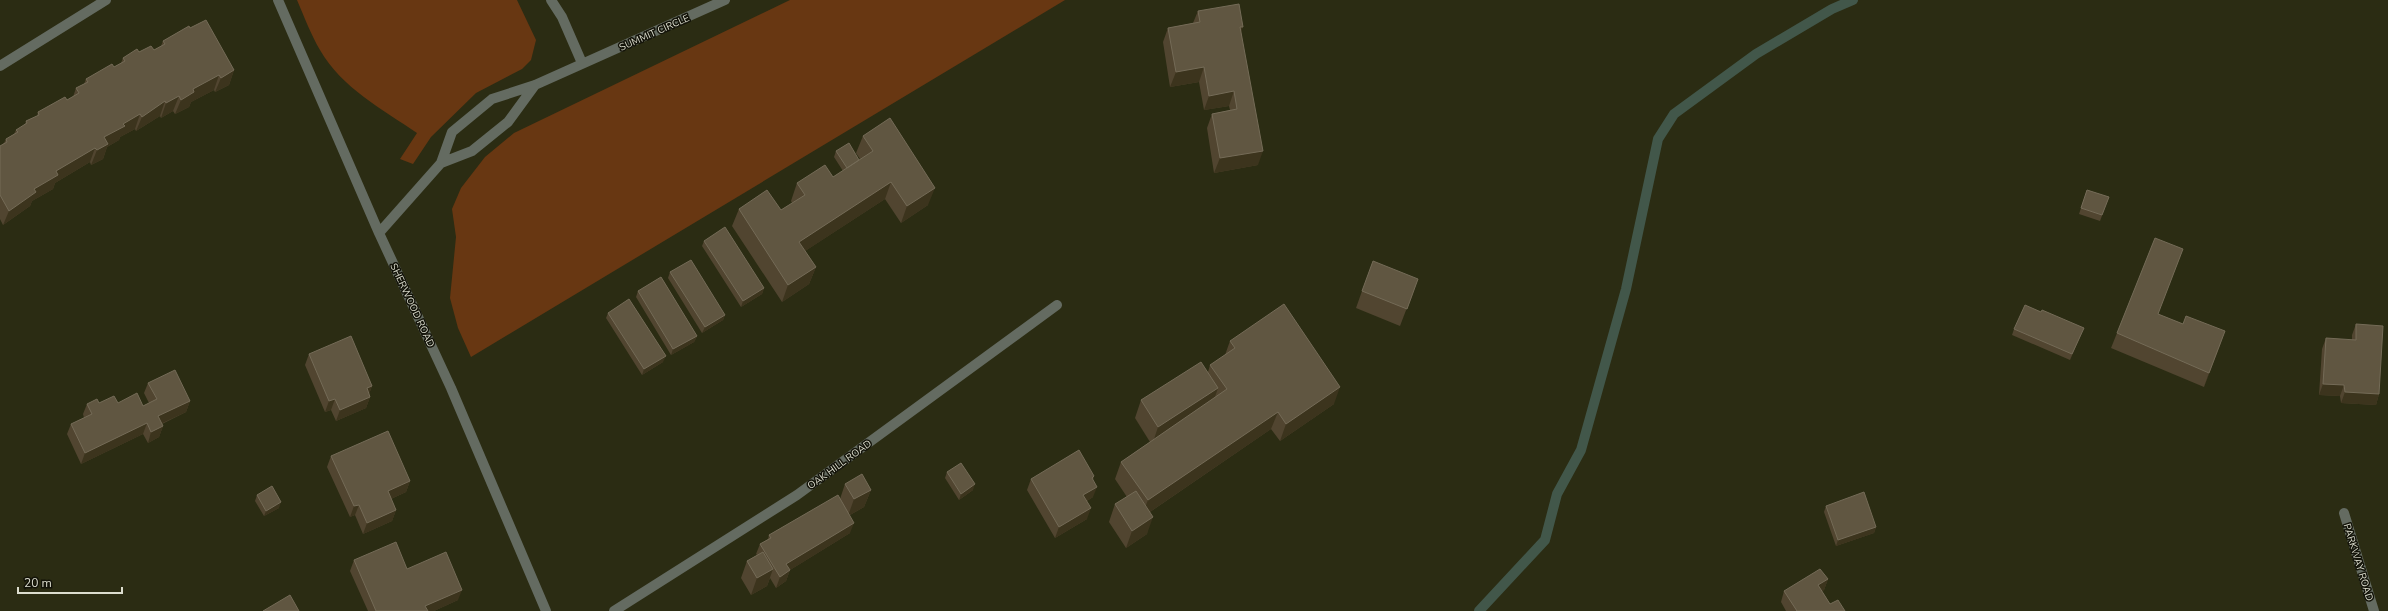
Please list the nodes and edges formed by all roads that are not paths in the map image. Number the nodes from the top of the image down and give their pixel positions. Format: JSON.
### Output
{"nodes":[{"id":1,"x":106,"y":0,"type":"edge"},
{"id":2,"x":278,"y":0,"type":"edge"},
{"id":3,"x":551,"y":0,"type":"edge"},
{"id":4,"x":725,"y":0,"type":"edge"},
{"id":5,"x":582,"y":63,"type":"junction"},
{"id":6,"x":0,"y":66,"type":"edge"},
{"id":7,"x":535,"y":85,"type":"junction"},
{"id":8,"x":442,"y":163,"type":"junction"},
{"id":9,"x":379,"y":233,"type":"junction"},
{"id":10,"x":1057,"y":305,"type":"dead end"},
{"id":11,"x":2344,"y":513,"type":"dead end"},
{"id":12,"x":546,"y":611,"type":"edge"},
{"id":13,"x":614,"y":611,"type":"edge"},
{"id":14,"x":2374,"y":611,"type":"edge"}],
"edges":[{"from":1,"to":6,"type":"street"},
{"from":2,"to":9,"type":"street","name":"SHERWOOD ROAD"},
{"from":3,"to":5,"type":"street"},
{"from":4,"to":5,"type":"street","name":"SUMMIT CIRCLE"},
{"from":5,"to":7,"type":"street","name":"SUMMIT CIRCLE"},
{"from":7,"to":8,"type":"street","name":"SUMMIT CIRCLE"},
{"from":7,"to":8,"type":"street","name":"SUMMIT CIRCLE"},
{"from":8,"to":9,"type":"street","name":"SUMMIT CIRCLE"},
{"from":9,"to":12,"type":"street","name":"SHERWOOD ROAD"},
{"from":10,"to":13,"type":"street","name":"OAK HILL ROAD"},
{"from":11,"to":14,"type":"street","name":"PARKWAY ROAD"}]}
